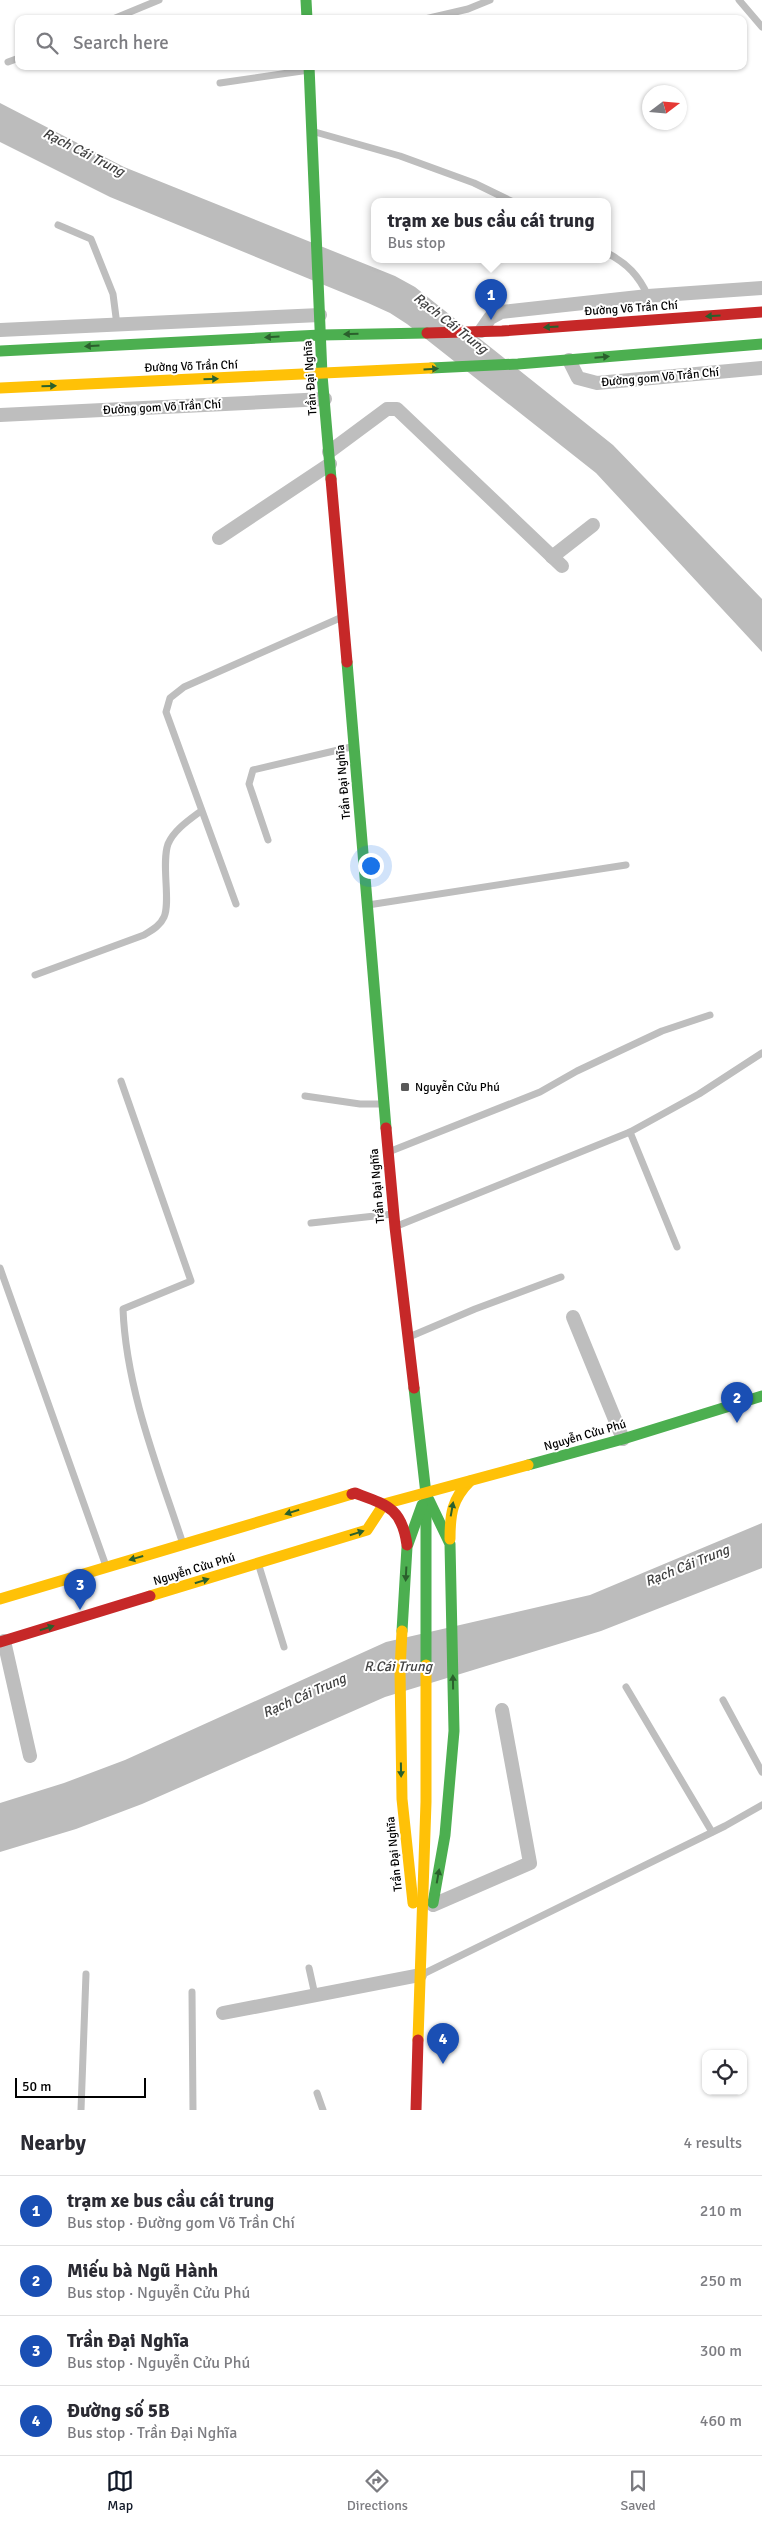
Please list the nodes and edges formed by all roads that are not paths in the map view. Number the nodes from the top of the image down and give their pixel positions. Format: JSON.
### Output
{"nodes":[{"id":1,"x":159,"y":0,"type":"edge"},
{"id":2,"x":306,"y":0,"type":"edge"},
{"id":3,"x":490,"y":0,"type":"edge"},
{"id":4,"x":739,"y":0,"type":"edge"},
{"id":5,"x":123,"y":15,"type":"edge"},
{"id":6,"x":307,"y":15,"type":"edge"},
{"id":7,"x":442,"y":15,"type":"edge"},
{"id":8,"x":762,"y":26,"type":"edge"},
{"id":9,"x":15,"y":59,"type":"edge"},
{"id":10,"x":8,"y":62,"type":"dead end"},
{"id":11,"x":297,"y":70,"type":"edge"},
{"id":12,"x":309,"y":70,"type":"edge"},
{"id":13,"x":220,"y":83,"type":"dead end"},
{"id":14,"x":312,"y":132,"type":"junction"},
{"id":15,"x":505,"y":198,"type":"edge"},
{"id":16,"x":58,"y":225,"type":"dead end"},
{"id":17,"x":611,"y":255,"type":"edge"},
{"id":18,"x":762,"y":288,"type":"edge"},
{"id":19,"x":648,"y":296,"type":"junction"},
{"id":20,"x":319,"y":308,"type":"junction"},
{"id":21,"x":762,"y":312,"type":"edge"},
{"id":22,"x":117,"y":325,"type":"junction"},
{"id":23,"x":0,"y":330,"type":"edge"},
{"id":24,"x":481,"y":331,"type":"junction"},
{"id":25,"x":321,"y":335,"type":"junction"},
{"id":26,"x":762,"y":344,"type":"edge"},
{"id":27,"x":120,"y":345,"type":"junction"},
{"id":28,"x":0,"y":351,"type":"edge"},
{"id":29,"x":569,"y":360,"type":"junction"},
{"id":30,"x":762,"y":368,"type":"edge"},
{"id":31,"x":322,"y":375,"type":"junction"},
{"id":32,"x":0,"y":388,"type":"edge"},
{"id":33,"x":325,"y":399,"type":"junction"},
{"id":34,"x":0,"y":415,"type":"edge"},
{"id":35,"x":330,"y":458,"type":"junction"},
{"id":36,"x":593,"y":525,"type":"dead end"},
{"id":37,"x":219,"y":538,"type":"dead end"},
{"id":38,"x":343,"y":617,"type":"junction"},
{"id":39,"x":354,"y":746,"type":"junction"},
{"id":40,"x":201,"y":811,"type":"junction"},
{"id":41,"x":268,"y":840,"type":"dead end"},
{"id":42,"x":626,"y":865,"type":"dead end"},
{"id":43,"x":236,"y":904,"type":"dead end"},
{"id":44,"x":368,"y":905,"type":"junction"},
{"id":45,"x":35,"y":975,"type":"dead end"},
{"id":46,"x":710,"y":1015,"type":"dead end"},
{"id":47,"x":762,"y":1053,"type":"edge"},
{"id":48,"x":120,"y":1082,"type":"dead end"},
{"id":49,"x":305,"y":1096,"type":"dead end"},
{"id":50,"x":384,"y":1104,"type":"junction"},
{"id":51,"x":630,"y":1132,"type":"junction"},
{"id":52,"x":388,"y":1152,"type":"junction"},
{"id":53,"x":394,"y":1214,"type":"junction"},
{"id":54,"x":311,"y":1223,"type":"dead end"},
{"id":55,"x":395,"y":1227,"type":"junction"},
{"id":56,"x":677,"y":1247,"type":"dead end"},
{"id":57,"x":0,"y":1268,"type":"edge"},
{"id":58,"x":561,"y":1277,"type":"dead end"},
{"id":59,"x":573,"y":1317,"type":"dead end"},
{"id":60,"x":409,"y":1337,"type":"junction"},
{"id":61,"x":762,"y":1396,"type":"edge"},
{"id":62,"x":623,"y":1439,"type":"junction"},
{"id":63,"x":470,"y":1481,"type":"junction"},
{"id":64,"x":426,"y":1494,"type":"junction"},
{"id":65,"x":384,"y":1504,"type":"junction"},
{"id":66,"x":183,"y":1544,"type":"junction"},
{"id":67,"x":450,"y":1544,"type":"junction"},
{"id":68,"x":407,"y":1547,"type":"junction"},
{"id":69,"x":258,"y":1563,"type":"junction"},
{"id":70,"x":106,"y":1567,"type":"junction"},
{"id":71,"x":0,"y":1599,"type":"edge"},
{"id":72,"x":2,"y":1642,"type":"edge"},
{"id":73,"x":284,"y":1647,"type":"dead end"},
{"id":74,"x":626,"y":1687,"type":"dead end"},
{"id":75,"x":723,"y":1700,"type":"dead end"},
{"id":76,"x":502,"y":1710,"type":"dead end"},
{"id":77,"x":30,"y":1756,"type":"dead end"},
{"id":78,"x":762,"y":1772,"type":"edge"},
{"id":79,"x":762,"y":1805,"type":"edge"},
{"id":80,"x":712,"y":1832,"type":"junction"},
{"id":81,"x":433,"y":1904,"type":"junction"},
{"id":82,"x":309,"y":1968,"type":"dead end"},
{"id":83,"x":86,"y":1974,"type":"dead end"},
{"id":84,"x":420,"y":1975,"type":"junction"},
{"id":85,"x":192,"y":1992,"type":"dead end"},
{"id":86,"x":315,"y":1995,"type":"junction"},
{"id":87,"x":223,"y":2013,"type":"dead end"},
{"id":88,"x":317,"y":2093,"type":"dead end"},
{"id":89,"x":81,"y":2110,"type":"edge"},
{"id":90,"x":193,"y":2110,"type":"edge"},
{"id":91,"x":323,"y":2110,"type":"edge"},
{"id":92,"x":416,"y":2110,"type":"edge"}],
"edges":[{"from":1,"to":5,"type":"lane"},
{"from":2,"to":6,"type":"main road"},
{"from":3,"to":7,"type":"lane"},
{"from":4,"to":8,"type":"lane"},
{"from":9,"to":10,"type":"lane"},
{"from":11,"to":13,"type":"lane"},
{"from":12,"to":14,"type":"main road","name":"Trần Đại Nghĩa"},
{"from":14,"to":15,"type":"lane"},
{"from":14,"to":20,"type":"main road","name":"Trần Đại Nghĩa"},
{"from":16,"to":22,"type":"lane"},
{"from":17,"to":19,"type":"lane"},
{"from":18,"to":19,"type":"street"},
{"from":19,"to":24,"type":"street"},
{"from":20,"to":22,"type":"street"},
{"from":20,"to":25,"type":"main road","name":"Trần Đại Nghĩa"},
{"from":21,"to":24,"type":"main road","name":"Đường Võ Trần Chí","one_way":true},
{"from":22,"to":23,"type":"street"},
{"from":22,"to":27,"type":"lane"},
{"from":24,"to":25,"type":"main road","name":"Đường Võ Trần Chí","one_way":true},
{"from":25,"to":27,"type":"main road","name":"Đường Võ Trần Chí","one_way":true},
{"from":25,"to":31,"type":"main road","name":"Trần Đại Nghĩa"},
{"from":29,"to":26,"type":"main road","one_way":true},
{"from":27,"to":28,"type":"main road","name":"Đường Võ Trần Chí","one_way":true},
{"from":29,"to":30,"type":"street","name":"Đường gom Võ Trần Chí"},
{"from":31,"to":29,"type":"main road","name":"Đường Võ Trần Chí","one_way":true},
{"from":32,"to":31,"type":"main road","name":"Đường Võ Trần Chí","one_way":true},
{"from":31,"to":33,"type":"main road","name":"Trần Đại Nghĩa"},
{"from":33,"to":34,"type":"street","name":"Đường gom Võ Trần Chí"},
{"from":33,"to":35,"type":"main road","name":"Trần Đại Nghĩa"},
{"from":35,"to":36,"type":"street"},
{"from":35,"to":37,"type":"street"},
{"from":35,"to":38,"type":"main road","name":"Trần Đại Nghĩa"},
{"from":38,"to":39,"type":"main road","name":"Trần Đại Nghĩa"},
{"from":38,"to":40,"type":"lane"},
{"from":39,"to":41,"type":"lane"},
{"from":39,"to":44,"type":"main road","name":"Trần Đại Nghĩa"},
{"from":40,"to":43,"type":"lane"},
{"from":40,"to":45,"type":"lane"},
{"from":42,"to":44,"type":"lane"},
{"from":44,"to":50,"type":"main road","name":"Trần Đại Nghĩa"},
{"from":46,"to":52,"type":"lane"},
{"from":47,"to":51,"type":"lane"},
{"from":48,"to":66,"type":"lane"},
{"from":49,"to":50,"type":"lane"},
{"from":50,"to":52,"type":"main road","name":"Trần Đại Nghĩa"},
{"from":51,"to":55,"type":"lane"},
{"from":51,"to":56,"type":"lane"},
{"from":52,"to":53,"type":"main road","name":"Trần Đại Nghĩa"},
{"from":53,"to":54,"type":"lane"},
{"from":53,"to":55,"type":"main road","name":"Trần Đại Nghĩa"},
{"from":55,"to":60,"type":"main road","name":"Trần Đại Nghĩa"},
{"from":57,"to":70,"type":"lane"},
{"from":58,"to":60,"type":"lane"},
{"from":59,"to":62,"type":"street"},
{"from":60,"to":64,"type":"main road","name":"Trần Đại Nghĩa"},
{"from":61,"to":62,"type":"main road","name":"Nguyễn Cửu Phú"},
{"from":62,"to":63,"type":"main road","name":"Nguyễn Cửu Phú"},
{"from":63,"to":64,"type":"main road","name":"Nguyễn Cửu Phú"},
{"from":67,"to":63,"type":"main road","one_way":true},
{"from":64,"to":65,"type":"main road","name":"Nguyễn Cửu Phú"},
{"from":64,"to":67,"type":"main road","name":"Trần Đại Nghĩa"},
{"from":64,"to":68,"type":"main road","name":"Trần Đại Nghĩa"},
{"from":64,"to":84,"type":"main road","name":"Trần Đại Nghĩa"},
{"from":65,"to":66,"type":"main road","one_way":true},
{"from":65,"to":68,"type":"main road"},
{"from":69,"to":65,"type":"main road","name":"Nguyễn Cửu Phú","one_way":true},
{"from":66,"to":70,"type":"main road","one_way":true},
{"from":81,"to":67,"type":"main road","name":"Trần Đại Nghĩa","one_way":true},
{"from":68,"to":84,"type":"main road","name":"Trần Đại Nghĩa","one_way":true},
{"from":72,"to":69,"type":"main road","name":"Nguyễn Cửu Phú","one_way":true},
{"from":69,"to":73,"type":"lane"},
{"from":70,"to":71,"type":"main road"},
{"from":72,"to":77,"type":"street"},
{"from":74,"to":80,"type":"lane"},
{"from":75,"to":78,"type":"lane"},
{"from":76,"to":81,"type":"street"},
{"from":79,"to":80,"type":"lane"},
{"from":80,"to":84,"type":"lane"},
{"from":81,"to":84,"type":"main road","name":"Trần Đại Nghĩa"},
{"from":82,"to":86,"type":"lane"},
{"from":83,"to":89,"type":"lane"},
{"from":84,"to":86,"type":"street"},
{"from":84,"to":92,"type":"main road","name":"Trần Đại Nghĩa"},
{"from":85,"to":90,"type":"lane"},
{"from":86,"to":87,"type":"street"},
{"from":88,"to":91,"type":"lane"}]}
